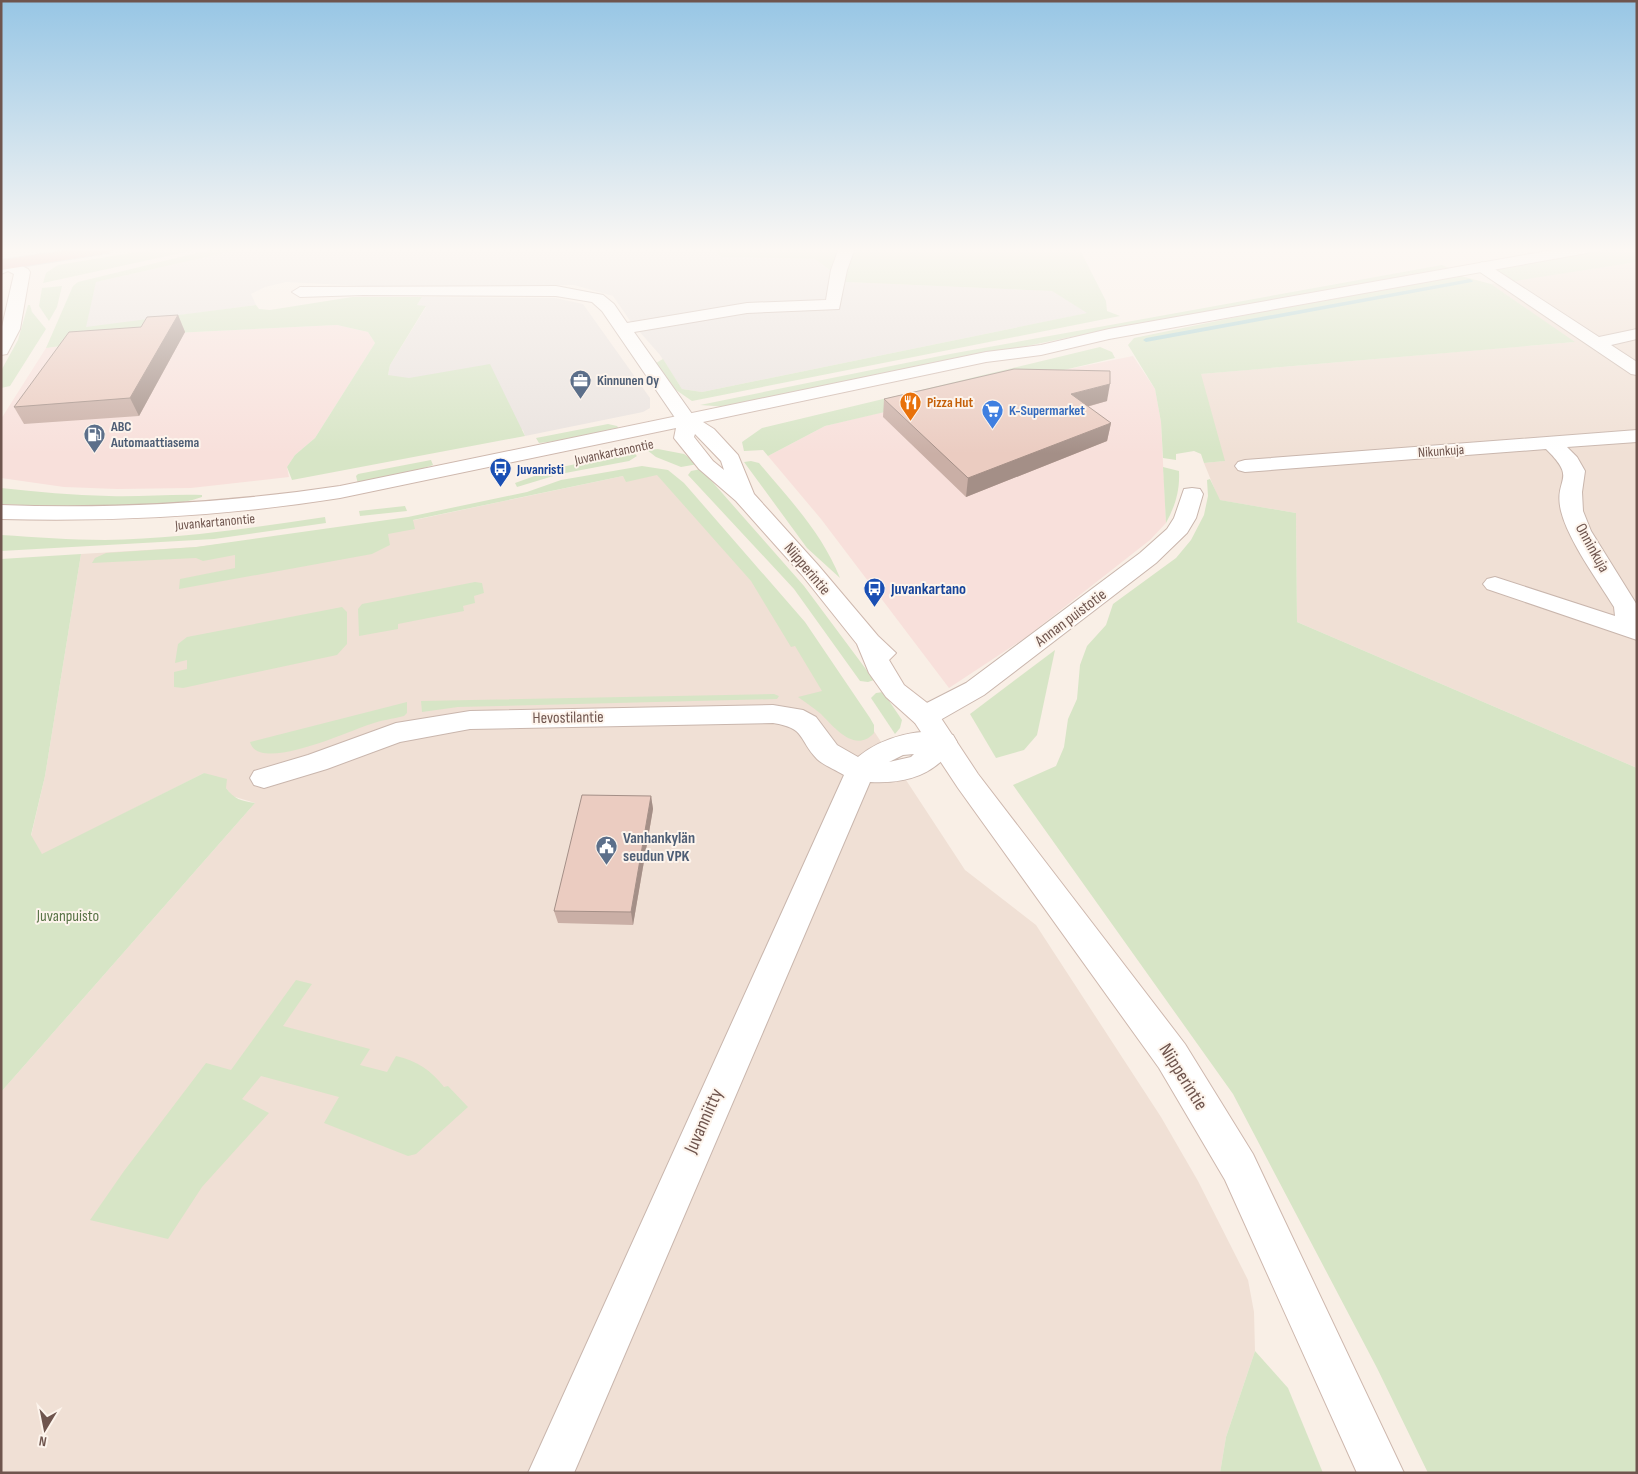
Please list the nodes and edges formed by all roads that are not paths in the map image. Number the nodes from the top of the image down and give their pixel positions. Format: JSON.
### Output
{"nodes":[{"id":1,"x":13,"y":317,"type":"edge"},
{"id":2,"x":614,"y":317,"type":"edge"},
{"id":3,"x":697,"y":317,"type":"edge"},
{"id":4,"x":1204,"y":317,"type":"edge"},
{"id":5,"x":1557,"y":317,"type":"edge"},
{"id":6,"x":623,"y":330,"type":"junction"},
{"id":7,"x":1637,"y":334,"type":"edge"},
{"id":8,"x":1596,"y":343,"type":"junction"},
{"id":9,"x":1,"y":350,"type":"edge"},
{"id":10,"x":1041,"y":350,"type":"junction"},
{"id":11,"x":1637,"y":370,"type":"edge"},
{"id":12,"x":686,"y":429,"type":"junction"},
{"id":13,"x":707,"y":433,"type":"junction"},
{"id":14,"x":1637,"y":436,"type":"edge"},
{"id":15,"x":1551,"y":443,"type":"junction"},
{"id":16,"x":1245,"y":466,"type":"dead end"},
{"id":17,"x":1192,"y":494,"type":"dead end"},
{"id":18,"x":744,"y":496,"type":"junction"},
{"id":19,"x":1,"y":512,"type":"edge"},
{"id":20,"x":1,"y":529,"type":"edge"},
{"id":21,"x":1495,"y":584,"type":"dead end"},
{"id":22,"x":1633,"y":630,"type":"edge"},
{"id":23,"x":934,"y":729,"type":"junction"},
{"id":24,"x":860,"y":771,"type":"junction"},
{"id":25,"x":264,"y":778,"type":"dead end"},
{"id":26,"x":551,"y":1473,"type":"edge"},
{"id":27,"x":1381,"y":1473,"type":"edge"}],
"edges":[{"from":1,"to":9,"type":"street"},
{"from":2,"to":6,"type":"street","name":"Niipperintie"},
{"from":3,"to":6,"type":"street"},
{"from":4,"to":10,"type":"street","name":"Juvankartanontie"},
{"from":5,"to":8,"type":"street"},
{"from":6,"to":12,"type":"street","name":"Niipperintie"},
{"from":7,"to":8,"type":"street"},
{"from":8,"to":11,"type":"street"},
{"from":10,"to":12,"type":"street","name":"Juvankartanontie"},
{"from":10,"to":13,"type":"street","name":"Juvankartanontie"},
{"from":12,"to":13,"type":"street","name":"Juvankartanontie"},
{"from":12,"to":18,"type":"street","name":"Niipperintie"},
{"from":12,"to":19,"type":"street","name":"Juvankartanontie"},
{"from":12,"to":20,"type":"street","name":"Juvankartanontie"},
{"from":13,"to":18,"type":"street","name":"Niipperintie"},
{"from":14,"to":15,"type":"street","name":"Nikunkuja"},
{"from":15,"to":16,"type":"street","name":"Nikunkuja"},
{"from":15,"to":22,"type":"street","name":"Onninkuja"},
{"from":17,"to":23,"type":"street","name":"Annan puistotie"},
{"from":18,"to":23,"type":"street","name":"Niipperintie"},
{"from":21,"to":22,"type":"street","name":"Onninkuja"},
{"from":23,"to":24,"type":"street"},
{"from":23,"to":27,"type":"street","name":"Niipperintie"},
{"from":24,"to":25,"type":"street","name":"Hevostilantie"},
{"from":24,"to":26,"type":"street","name":"Juvanniitty"}]}
